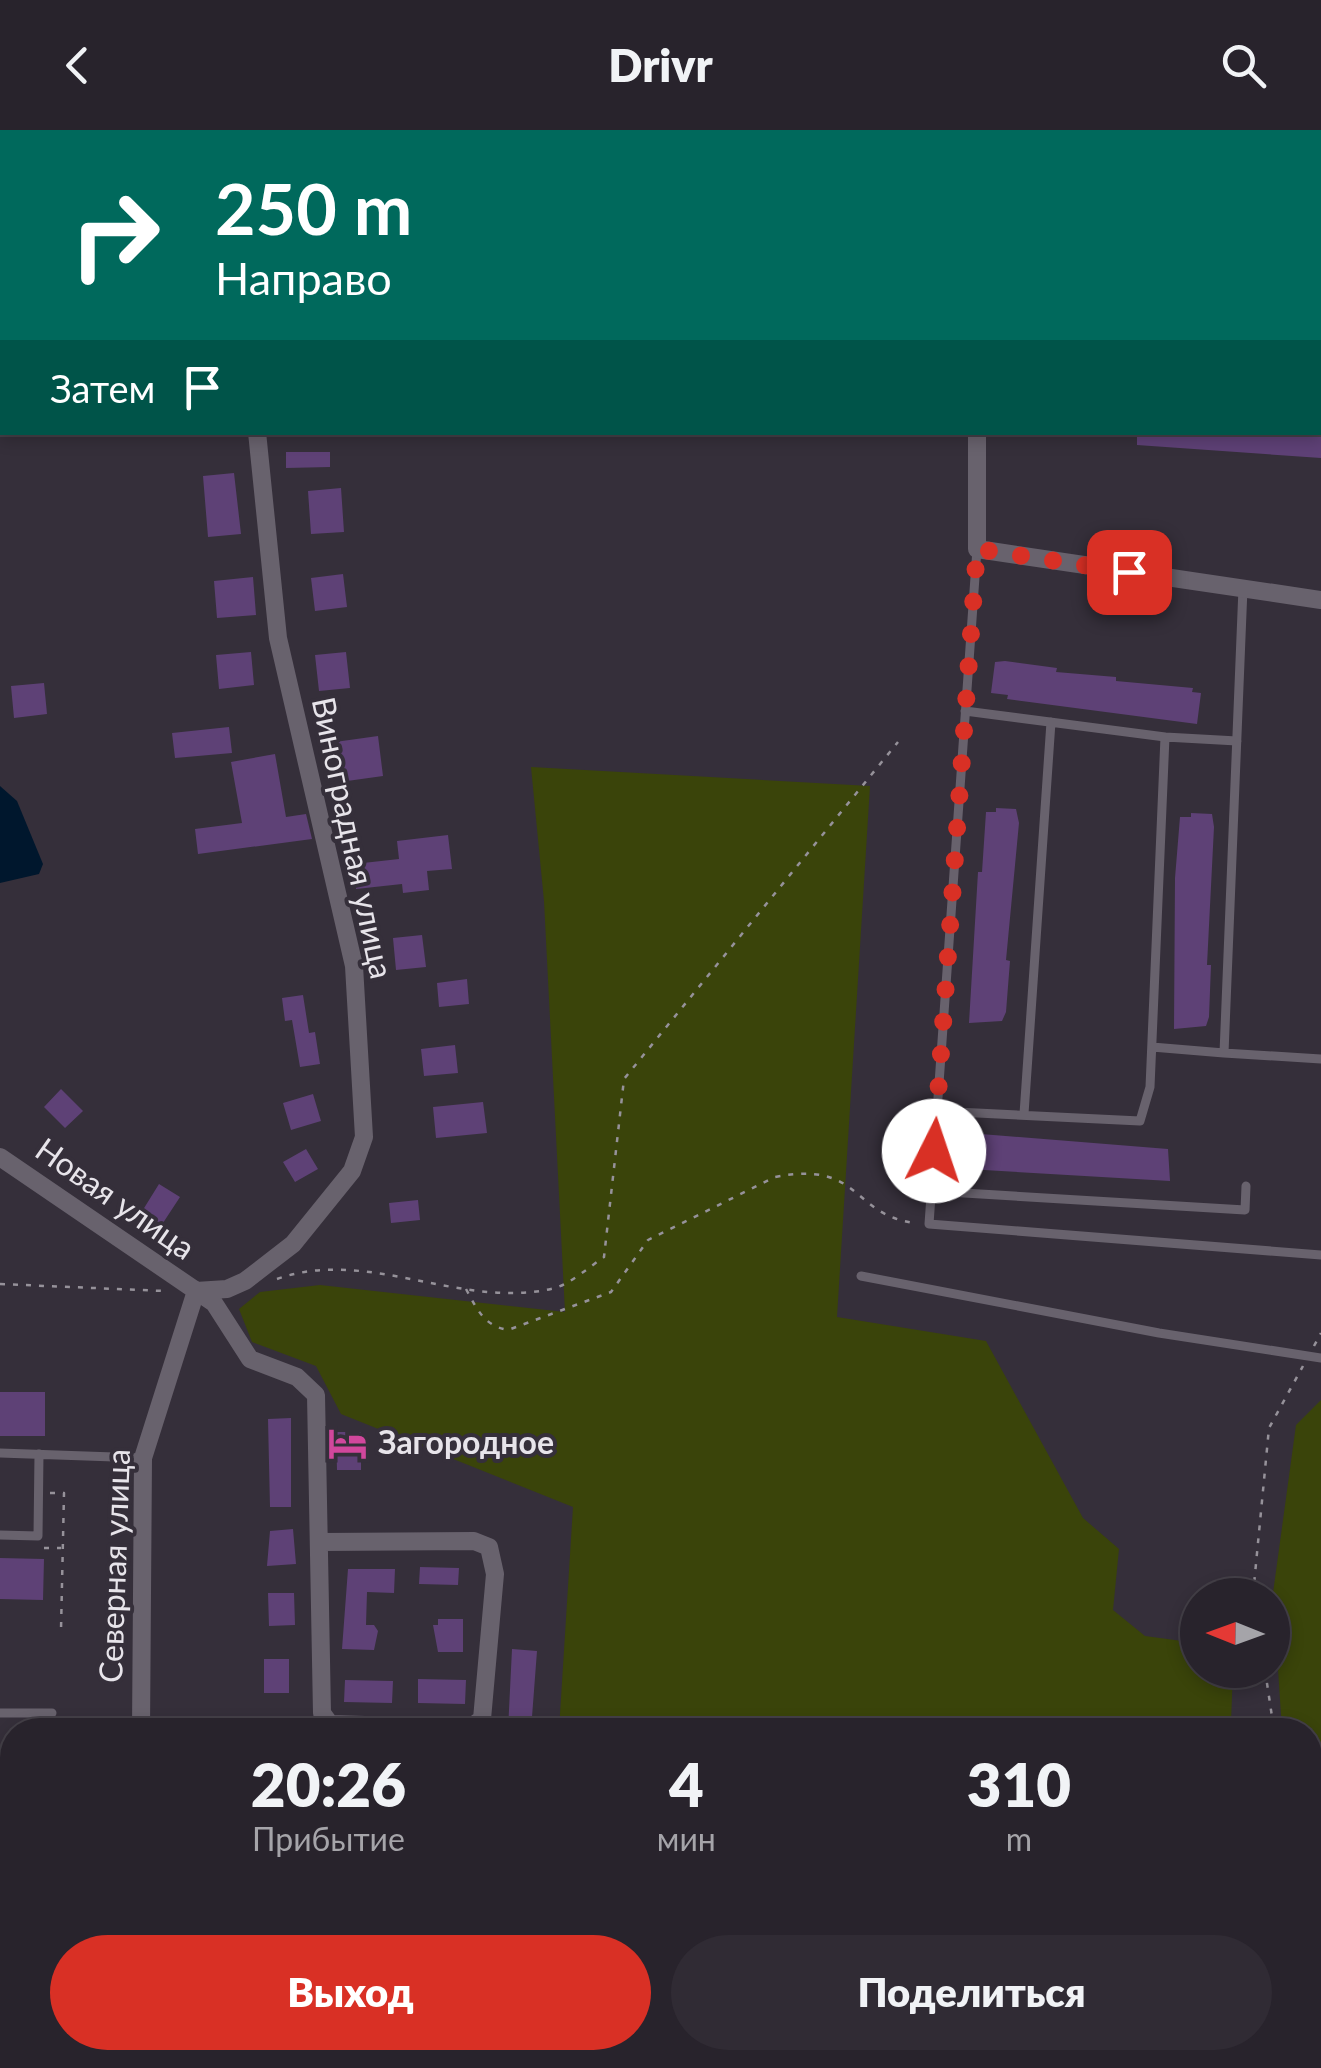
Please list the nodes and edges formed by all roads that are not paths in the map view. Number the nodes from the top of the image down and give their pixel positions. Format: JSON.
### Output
{"nodes":[{"id":1,"x":257,"y":435,"type":"edge"},
{"id":2,"x":977,"y":435,"type":"edge"},
{"id":3,"x":977,"y":549,"type":"junction"},
{"id":4,"x":1243,"y":588,"type":"junction"},
{"id":5,"x":1321,"y":600,"type":"edge"},
{"id":6,"x":965,"y":711,"type":"junction"},
{"id":7,"x":1051,"y":722,"type":"junction"},
{"id":8,"x":1165,"y":737,"type":"junction"},
{"id":9,"x":1237,"y":741,"type":"junction"},
{"id":10,"x":1152,"y":1047,"type":"junction"},
{"id":11,"x":1224,"y":1053,"type":"junction"},
{"id":12,"x":1321,"y":1058,"type":"edge"},
{"id":13,"x":936,"y":1111,"type":"junction"},
{"id":14,"x":1024,"y":1114,"type":"junction"},
{"id":15,"x":0,"y":1157,"type":"edge"},
{"id":16,"x":1246,"y":1186,"type":"dead end"},
{"id":17,"x":931,"y":1190,"type":"junction"},
{"id":18,"x":1321,"y":1255,"type":"edge"},
{"id":19,"x":861,"y":1276,"type":"dead end"},
{"id":20,"x":196,"y":1292,"type":"junction"},
{"id":21,"x":1321,"y":1358,"type":"edge"},
{"id":22,"x":0,"y":1453,"type":"edge"},
{"id":23,"x":39,"y":1454,"type":"junction"},
{"id":24,"x":144,"y":1458,"type":"junction"},
{"id":25,"x":0,"y":1535,"type":"edge"},
{"id":26,"x":322,"y":1542,"type":"junction"},
{"id":27,"x":0,"y":1713,"type":"edge"},
{"id":28,"x":52,"y":1713,"type":"dead end"},
{"id":29,"x":141,"y":1718,"type":"edge"},
{"id":30,"x":326,"y":1718,"type":"edge"},
{"id":31,"x":482,"y":1718,"type":"edge"}],
"edges":[{"from":1,"to":20,"type":"street","name":"Виноградная улица"},
{"from":2,"to":3,"type":"street"},
{"from":3,"to":4,"type":"street"},
{"from":3,"to":6,"type":"lane"},
{"from":4,"to":5,"type":"street"},
{"from":4,"to":9,"type":"lane"},
{"from":6,"to":7,"type":"lane"},
{"from":6,"to":13,"type":"lane"},
{"from":7,"to":8,"type":"lane"},
{"from":7,"to":14,"type":"lane"},
{"from":8,"to":9,"type":"lane"},
{"from":8,"to":10,"type":"lane"},
{"from":9,"to":11,"type":"lane"},
{"from":10,"to":11,"type":"lane"},
{"from":10,"to":14,"type":"lane"},
{"from":11,"to":12,"type":"lane"},
{"from":13,"to":14,"type":"lane"},
{"from":13,"to":17,"type":"lane"},
{"from":15,"to":20,"type":"street","name":"Новая улица"},
{"from":16,"to":17,"type":"lane"},
{"from":17,"to":18,"type":"lane"},
{"from":19,"to":21,"type":"lane"},
{"from":20,"to":24,"type":"street","name":"Северная улица"},
{"from":20,"to":26,"type":"street","name":"Новая улица"},
{"from":22,"to":23,"type":"lane"},
{"from":23,"to":24,"type":"lane"},
{"from":23,"to":25,"type":"lane"},
{"from":24,"to":29,"type":"street","name":"Северная улица"},
{"from":26,"to":30,"type":"street"},
{"from":26,"to":31,"type":"street"},
{"from":27,"to":28,"type":"lane"}]}
